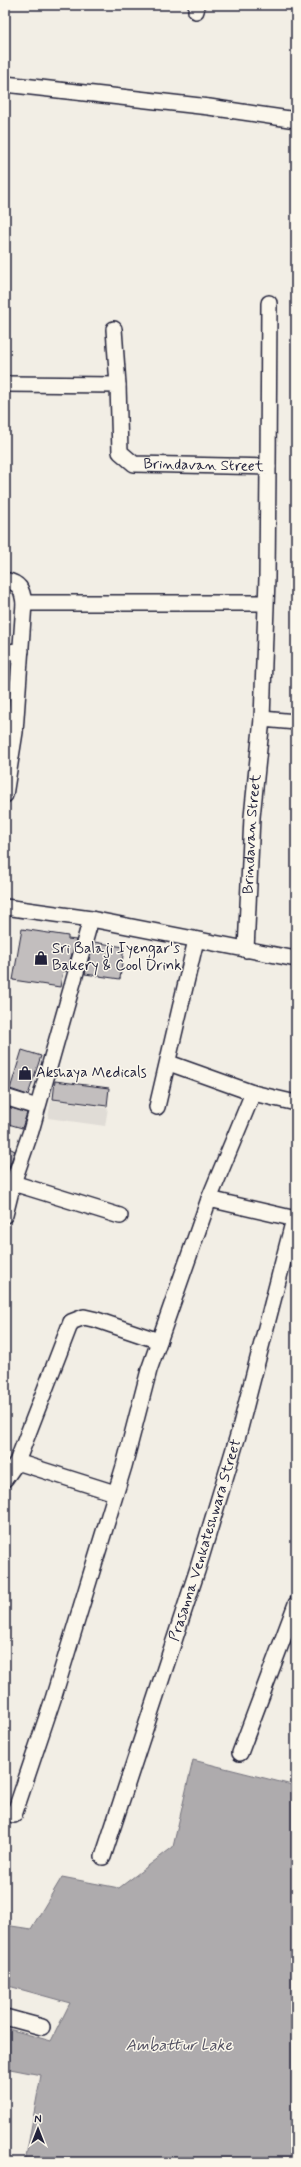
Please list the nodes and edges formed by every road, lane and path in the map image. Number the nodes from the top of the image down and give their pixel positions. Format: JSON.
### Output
{"nodes":[{"id":1,"x":5,"y":84,"type":"edge"},
{"id":2,"x":296,"y":120,"type":"edge"},
{"id":3,"x":269,"y":303,"type":"dead end"},
{"id":4,"x":114,"y":329,"type":"dead end"},
{"id":5,"x":5,"y":384,"type":"edge"},
{"id":6,"x":118,"y":385,"type":"junction"},
{"id":7,"x":268,"y":467,"type":"junction"},
{"id":8,"x":5,"y":580,"type":"edge"},
{"id":9,"x":24,"y":603,"type":"junction"},
{"id":10,"x":265,"y":603,"type":"junction"},
{"id":11,"x":21,"y":651,"type":"junction"},
{"id":12,"x":5,"y":652,"type":"edge"},
{"id":13,"x":262,"y":719,"type":"junction"},
{"id":14,"x":296,"y":722,"type":"edge"},
{"id":15,"x":10,"y":732,"type":"edge"},
{"id":16,"x":5,"y":794,"type":"edge"},
{"id":17,"x":5,"y":907,"type":"edge"},
{"id":18,"x":91,"y":919,"type":"junction"},
{"id":19,"x":196,"y":940,"type":"junction"},
{"id":20,"x":246,"y":950,"type":"junction"},
{"id":21,"x":296,"y":959,"type":"edge"},
{"id":22,"x":169,"y":1063,"type":"junction"},
{"id":23,"x":254,"y":1093,"type":"junction"},
{"id":24,"x":5,"y":1098,"type":"edge"},
{"id":25,"x":296,"y":1103,"type":"edge"},
{"id":26,"x":37,"y":1107,"type":"junction"},
{"id":27,"x":157,"y":1107,"type":"dead end"},
{"id":28,"x":13,"y":1184,"type":"junction"},
{"id":29,"x":7,"y":1198,"type":"edge"},
{"id":30,"x":209,"y":1199,"type":"junction"},
{"id":31,"x":5,"y":1215,"type":"edge"},
{"id":32,"x":120,"y":1216,"type":"dead end"},
{"id":33,"x":295,"y":1219,"type":"edge"},
{"id":34,"x":159,"y":1341,"type":"junction"},
{"id":35,"x":18,"y":1462,"type":"junction"},
{"id":36,"x":5,"y":1479,"type":"edge"},
{"id":37,"x":115,"y":1493,"type":"junction"},
{"id":38,"x":296,"y":1604,"type":"edge"},
{"id":39,"x":292,"y":1625,"type":"edge"},
{"id":40,"x":240,"y":1753,"type":"dead end"},
{"id":41,"x":5,"y":1812,"type":"edge"},
{"id":42,"x":103,"y":1858,"type":"dead end"},
{"id":43,"x":5,"y":2017,"type":"edge"},
{"id":44,"x":42,"y":2027,"type":"dead end"}],
"edges":[{"from":1,"to":2,"type":"street"},
{"from":3,"to":7,"type":"street"},
{"from":4,"to":6,"type":"street","name":"Brindavan Street"},
{"from":5,"to":6,"type":"street"},
{"from":6,"to":7,"type":"street","name":"Brindavan Street"},
{"from":7,"to":10,"type":"street","name":"Brindavan Street"},
{"from":8,"to":9,"type":"street"},
{"from":9,"to":10,"type":"street"},
{"from":9,"to":11,"type":"street"},
{"from":10,"to":13,"type":"street","name":"Brindavan Street"},
{"from":11,"to":12,"type":"street"},
{"from":11,"to":15,"type":"street"},
{"from":13,"to":14,"type":"street"},
{"from":13,"to":20,"type":"street","name":"Brindavan Street"},
{"from":15,"to":16,"type":"street"},
{"from":17,"to":18,"type":"street"},
{"from":18,"to":19,"type":"street"},
{"from":18,"to":26,"type":"street"},
{"from":19,"to":20,"type":"street"},
{"from":19,"to":22,"type":"street"},
{"from":20,"to":21,"type":"street"},
{"from":22,"to":23,"type":"street"},
{"from":22,"to":27,"type":"street"},
{"from":23,"to":25,"type":"street"},
{"from":23,"to":30,"type":"street"},
{"from":24,"to":26,"type":"street"},
{"from":26,"to":28,"type":"street"},
{"from":28,"to":29,"type":"street"},
{"from":28,"to":32,"type":"street"},
{"from":29,"to":31,"type":"street"},
{"from":30,"to":33,"type":"street"},
{"from":30,"to":34,"type":"street"},
{"from":33,"to":42,"type":"street","name":"Prasanna Venkateshwara Street"},
{"from":34,"to":35,"type":"street"},
{"from":34,"to":37,"type":"street"},
{"from":35,"to":36,"type":"street"},
{"from":35,"to":37,"type":"street"},
{"from":37,"to":41,"type":"street"},
{"from":38,"to":39,"type":"street"},
{"from":39,"to":40,"type":"street"},
{"from":43,"to":44,"type":"street"}]}
